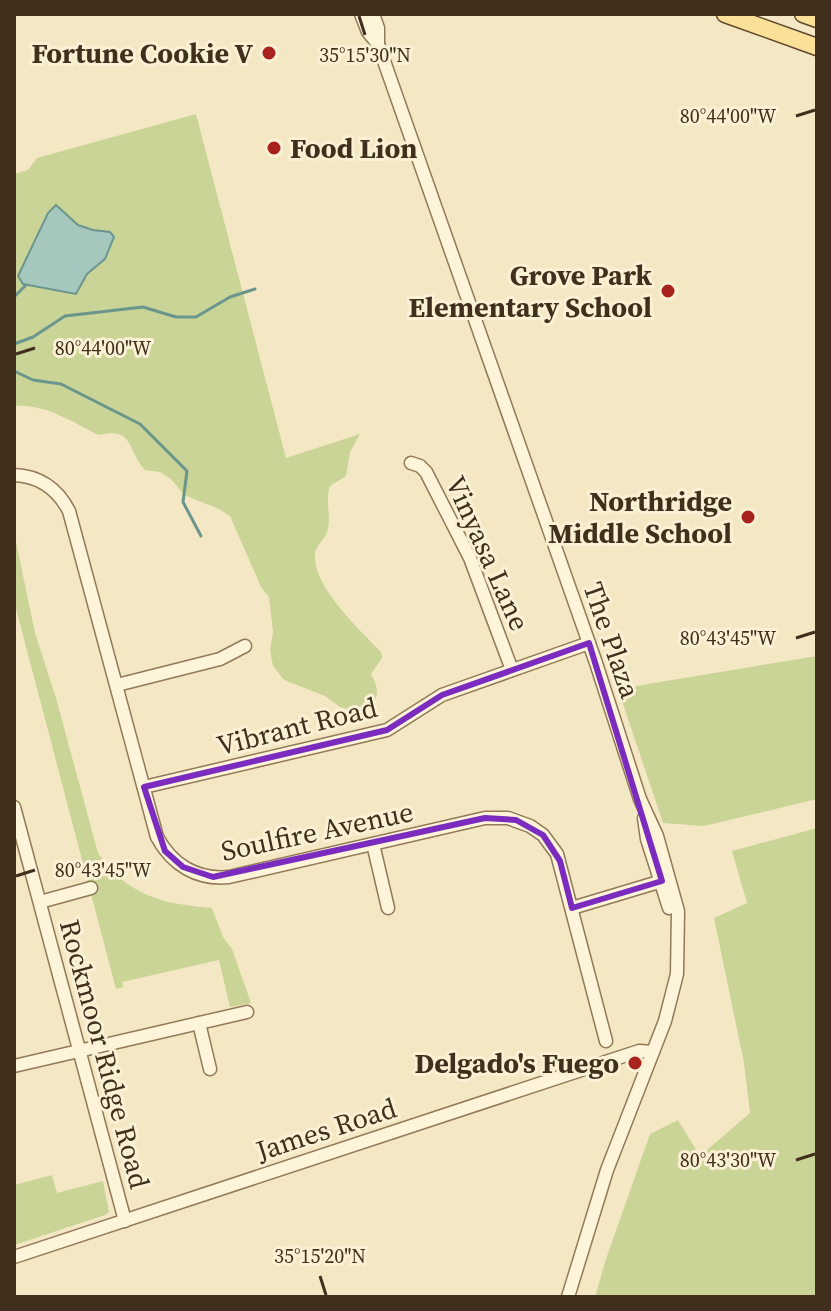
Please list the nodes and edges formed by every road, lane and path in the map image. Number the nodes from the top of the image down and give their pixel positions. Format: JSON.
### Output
{"nodes":[{"id":1,"x":361,"y":14,"type":"edge"},
{"id":2,"x":373,"y":14,"type":"edge"},
{"id":3,"x":725,"y":14,"type":"edge"},
{"id":4,"x":803,"y":14,"type":"edge"},
{"id":5,"x":817,"y":19,"type":"edge"},
{"id":6,"x":378,"y":44,"type":"junction"},
{"id":7,"x":817,"y":47,"type":"edge"},
{"id":8,"x":411,"y":463,"type":"dead end"},
{"id":9,"x":14,"y":475,"type":"edge"},
{"id":10,"x":589,"y":643,"type":"junction"},
{"id":11,"x":245,"y":646,"type":"dead end"},
{"id":12,"x":512,"y":670,"type":"junction"},
{"id":13,"x":117,"y":685,"type":"junction"},
{"id":14,"x":144,"y":787,"type":"junction"},
{"id":15,"x":640,"y":799,"type":"junction"},
{"id":16,"x":14,"y":807,"type":"edge"},
{"id":17,"x":373,"y":844,"type":"junction"},
{"id":18,"x":662,"y":881,"type":"junction"},
{"id":19,"x":91,"y":888,"type":"dead end"},
{"id":20,"x":40,"y":902,"type":"junction"},
{"id":21,"x":388,"y":908,"type":"dead end"},
{"id":22,"x":572,"y":908,"type":"junction"},
{"id":23,"x":678,"y":937,"type":"junction"},
{"id":24,"x":247,"y":1012,"type":"dead end"},
{"id":25,"x":199,"y":1023,"type":"junction"},
{"id":26,"x":606,"y":1041,"type":"dead end"},
{"id":27,"x":80,"y":1051,"type":"junction"},
{"id":28,"x":653,"y":1052,"type":"junction"},
{"id":29,"x":14,"y":1066,"type":"edge"},
{"id":30,"x":210,"y":1069,"type":"dead end"},
{"id":31,"x":125,"y":1221,"type":"junction"},
{"id":32,"x":14,"y":1257,"type":"edge"},
{"id":33,"x":568,"y":1297,"type":"edge"}],
"edges":[{"from":1,"to":6,"type":"street","name":"The Plaza"},
{"from":2,"to":6,"type":"street","name":"The Plaza"},
{"from":3,"to":7,"type":"main road"},
{"from":4,"to":5,"type":"main road"},
{"from":6,"to":10,"type":"street","name":"The Plaza"},
{"from":8,"to":12,"type":"street","name":"Vinyasa Lane"},
{"from":9,"to":13,"type":"street","name":"Soulfire Avenue"},
{"from":10,"to":12,"type":"street","name":"Vibrant Road"},
{"from":10,"to":15,"type":"street","name":"The Plaza"},
{"from":11,"to":13,"type":"street"},
{"from":12,"to":14,"type":"street","name":"Vibrant Road"},
{"from":13,"to":14,"type":"street","name":"Soulfire Avenue"},
{"from":14,"to":17,"type":"street","name":"Soulfire Avenue"},
{"from":15,"to":18,"type":"street","name":"The Plaza"},
{"from":15,"to":23,"type":"street","name":"The Plaza"},
{"from":16,"to":20,"type":"street","name":"Rockmoor Ridge Road"},
{"from":17,"to":21,"type":"street"},
{"from":17,"to":22,"type":"street","name":"Soulfire Avenue"},
{"from":18,"to":22,"type":"street"},
{"from":18,"to":23,"type":"street","name":"The Plaza"},
{"from":19,"to":20,"type":"street"},
{"from":20,"to":27,"type":"street","name":"Rockmoor Ridge Road"},
{"from":22,"to":26,"type":"street","name":"Soulfire Avenue"},
{"from":23,"to":28,"type":"street","name":"The Plaza"},
{"from":24,"to":25,"type":"street"},
{"from":25,"to":27,"type":"street"},
{"from":25,"to":30,"type":"street"},
{"from":27,"to":29,"type":"street"},
{"from":27,"to":31,"type":"street","name":"Rockmoor Ridge Road"},
{"from":28,"to":31,"type":"street","name":"James Road"},
{"from":28,"to":33,"type":"street","name":"The Plaza"},
{"from":31,"to":32,"type":"street","name":"James Road"}]}
